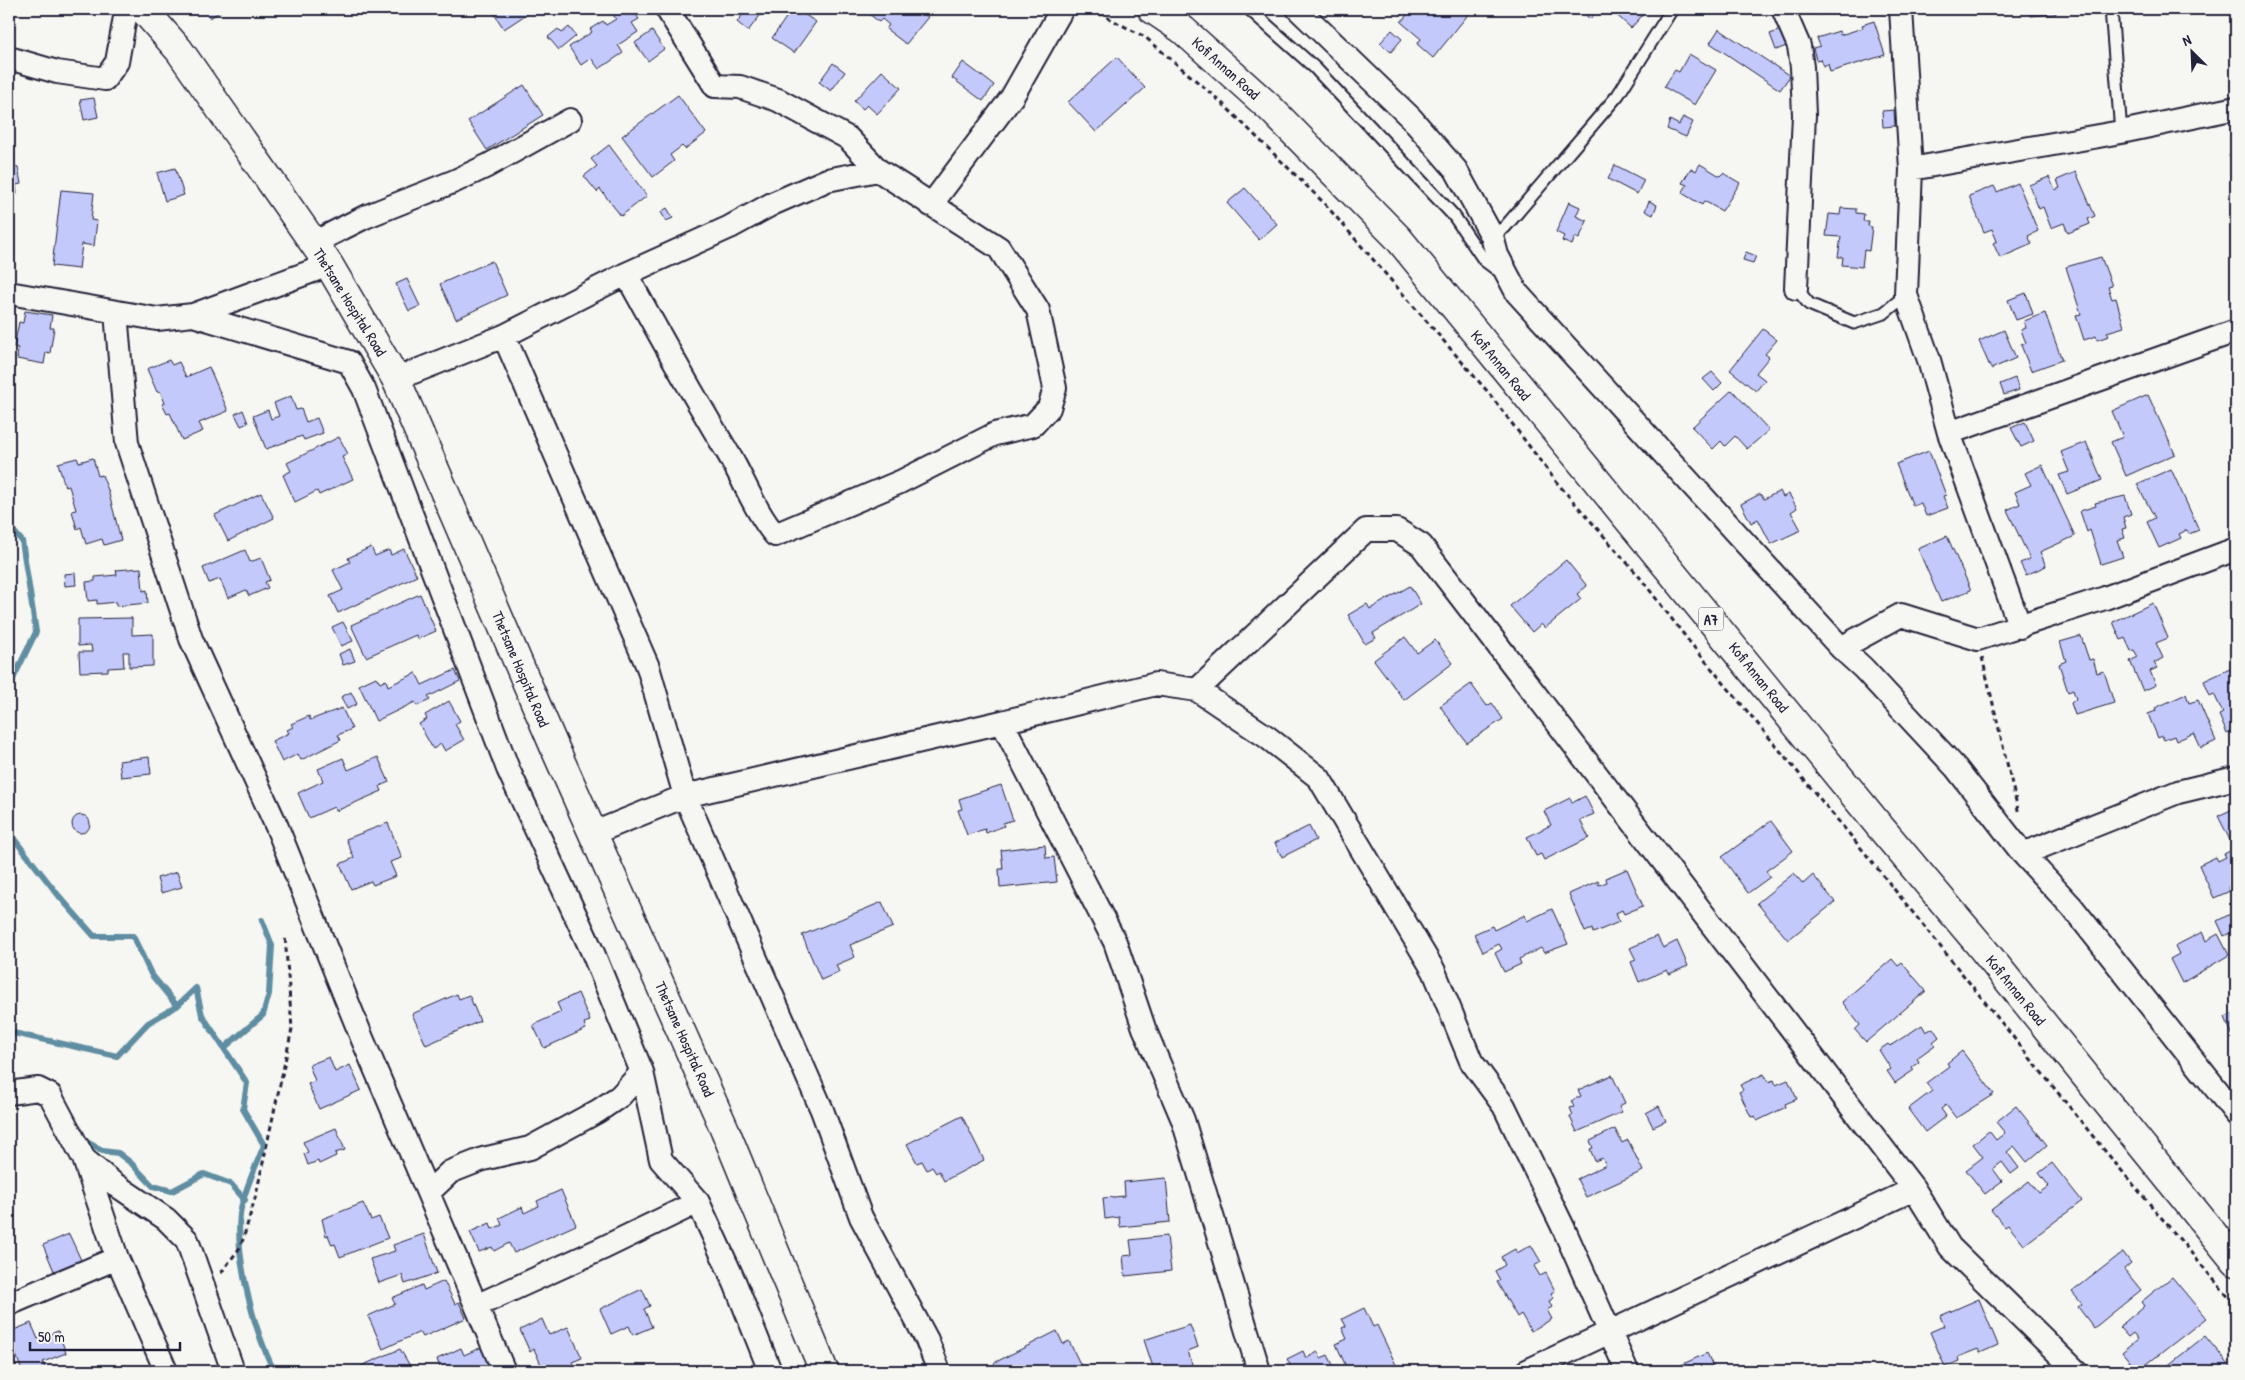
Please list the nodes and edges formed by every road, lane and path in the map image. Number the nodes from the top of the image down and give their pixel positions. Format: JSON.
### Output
{"nodes":[{"id":1,"x":132,"y":9,"type":"edge"},
{"id":2,"x":142,"y":9,"type":"edge"},
{"id":3,"x":667,"y":9,"type":"edge"},
{"id":4,"x":1062,"y":9,"type":"edge"},
{"id":5,"x":1091,"y":9,"type":"edge"},
{"id":6,"x":1152,"y":9,"type":"edge"},
{"id":7,"x":1248,"y":9,"type":"edge"},
{"id":8,"x":1298,"y":9,"type":"edge"},
{"id":9,"x":1672,"y":9,"type":"edge"},
{"id":10,"x":1783,"y":9,"type":"edge"},
{"id":11,"x":1901,"y":9,"type":"edge"},
{"id":12,"x":2111,"y":9,"type":"edge"},
{"id":13,"x":9,"y":58,"type":"edge"},
{"id":14,"x":2236,"y":108,"type":"edge"},
{"id":15,"x":570,"y":120,"type":"dead end"},
{"id":16,"x":2121,"y":132,"type":"junction"},
{"id":17,"x":1911,"y":169,"type":"junction"},
{"id":18,"x":878,"y":170,"type":"junction"},
{"id":19,"x":931,"y":204,"type":"junction"},
{"id":20,"x":1492,"y":236,"type":"junction"},
{"id":21,"x":313,"y":243,"type":"junction"},
{"id":22,"x":329,"y":265,"type":"junction"},
{"id":23,"x":1505,"y":271,"type":"junction"},
{"id":24,"x":626,"y":274,"type":"junction"},
{"id":25,"x":1796,"y":288,"type":"joint"},
{"id":26,"x":9,"y":293,"type":"edge"},
{"id":27,"x":1906,"y":295,"type":"junction"},
{"id":28,"x":116,"y":312,"type":"junction"},
{"id":29,"x":193,"y":315,"type":"junction"},
{"id":30,"x":2236,"y":331,"type":"edge"},
{"id":31,"x":504,"y":336,"type":"junction"},
{"id":32,"x":396,"y":379,"type":"junction"},
{"id":33,"x":1949,"y":433,"type":"junction"},
{"id":34,"x":2236,"y":548,"type":"edge"},
{"id":35,"x":2020,"y":627,"type":"junction"},
{"id":36,"x":1978,"y":639,"type":"junction"},
{"id":37,"x":1841,"y":648,"type":"junction"},
{"id":38,"x":1197,"y":690,"type":"junction"},
{"id":39,"x":1002,"y":722,"type":"junction"},
{"id":40,"x":2236,"y":778,"type":"edge"},
{"id":41,"x":685,"y":796,"type":"junction"},
{"id":42,"x":594,"y":834,"type":"junction"},
{"id":43,"x":2007,"y":834,"type":"junction"},
{"id":44,"x":2023,"y":854,"type":"junction"},
{"id":45,"x":285,"y":935,"type":"dead end"},
{"id":46,"x":642,"y":1072,"type":"junction"},
{"id":47,"x":9,"y":1093,"type":"edge"},
{"id":48,"x":2236,"y":1114,"type":"edge"},
{"id":49,"x":84,"y":1159,"type":"junction"},
{"id":50,"x":1914,"y":1189,"type":"junction"},
{"id":51,"x":430,"y":1192,"type":"junction"},
{"id":52,"x":698,"y":1202,"type":"junction"},
{"id":53,"x":117,"y":1258,"type":"junction"},
{"id":54,"x":2236,"y":1262,"type":"edge"},
{"id":55,"x":221,"y":1274,"type":"dead end"},
{"id":56,"x":9,"y":1304,"type":"edge"},
{"id":57,"x":478,"y":1305,"type":"junction"},
{"id":58,"x":2236,"y":1306,"type":"edge"},
{"id":59,"x":1609,"y":1333,"type":"junction"},
{"id":60,"x":166,"y":1371,"type":"edge"},
{"id":61,"x":233,"y":1371,"type":"edge"},
{"id":62,"x":504,"y":1371,"type":"edge"},
{"id":63,"x":770,"y":1371,"type":"edge"},
{"id":64,"x":824,"y":1371,"type":"edge"},
{"id":65,"x":940,"y":1371,"type":"edge"},
{"id":66,"x":1259,"y":1371,"type":"edge"},
{"id":67,"x":1527,"y":1371,"type":"edge"},
{"id":68,"x":1627,"y":1371,"type":"edge"},
{"id":69,"x":2076,"y":1371,"type":"edge"}],
"edges":[{"from":1,"to":13,"type":"street"},
{"from":2,"to":21,"type":"main road","name":"Thetsane Hospital Road"},
{"from":3,"to":18,"type":"street"},
{"from":4,"to":19,"type":"street"},
{"from":5,"to":58,"type":"path"},
{"from":6,"to":54,"type":"main road","name":"Kofi Annan Road","number":"A7"},
{"from":7,"to":23,"type":"lane"},
{"from":8,"to":20,"type":"street"},
{"from":9,"to":20,"type":"lane"},
{"from":10,"to":25,"type":"street"},
{"from":11,"to":17,"type":"street"},
{"from":12,"to":16,"type":"lane"},
{"from":14,"to":16,"type":"street"},
{"from":15,"to":21,"type":"street"},
{"from":16,"to":17,"type":"street"},
{"from":17,"to":27,"type":"street"},
{"from":18,"to":19,"type":"street"},
{"from":18,"to":24,"type":"street"},
{"from":19,"to":24,"type":"street"},
{"from":20,"to":23,"type":"street"},
{"from":21,"to":22,"type":"main road","name":"Thetsane Hospital Road"},
{"from":22,"to":29,"type":"street"},
{"from":22,"to":32,"type":"main road","name":"Thetsane Hospital Road"},
{"from":23,"to":37,"type":"street"},
{"from":24,"to":31,"type":"street"},
{"from":25,"to":27,"type":"lane"},
{"from":26,"to":28,"type":"street"},
{"from":27,"to":33,"type":"street"},
{"from":28,"to":29,"type":"street"},
{"from":28,"to":51,"type":"street"},
{"from":29,"to":46,"type":"street"},
{"from":30,"to":33,"type":"street"},
{"from":31,"to":32,"type":"street"},
{"from":31,"to":41,"type":"street"},
{"from":32,"to":42,"type":"main road","name":"Thetsane Hospital Road"},
{"from":33,"to":35,"type":"street"},
{"from":34,"to":35,"type":"street"},
{"from":35,"to":36,"type":"street"},
{"from":36,"to":37,"type":"street"},
{"from":36,"to":43,"type":"path"},
{"from":37,"to":43,"type":"street"},
{"from":38,"to":39,"type":"street"},
{"from":38,"to":50,"type":"street"},
{"from":38,"to":59,"type":"street"},
{"from":39,"to":41,"type":"street"},
{"from":39,"to":66,"type":"street"},
{"from":40,"to":44,"type":"street"},
{"from":41,"to":42,"type":"street"},
{"from":41,"to":65,"type":"street"},
{"from":42,"to":64,"type":"main road","name":"Thetsane Hospital Road"},
{"from":43,"to":44,"type":"street"},
{"from":44,"to":48,"type":"street"},
{"from":45,"to":55,"type":"path"},
{"from":46,"to":51,"type":"street"},
{"from":46,"to":52,"type":"street"},
{"from":47,"to":49,"type":"street"},
{"from":49,"to":53,"type":"street"},
{"from":49,"to":61,"type":"street"},
{"from":50,"to":59,"type":"street"},
{"from":50,"to":69,"type":"street"},
{"from":51,"to":57,"type":"street"},
{"from":52,"to":57,"type":"street"},
{"from":52,"to":63,"type":"street"},
{"from":53,"to":56,"type":"street"},
{"from":53,"to":60,"type":"street"},
{"from":57,"to":62,"type":"street"},
{"from":59,"to":67,"type":"street"},
{"from":59,"to":68,"type":"street"}]}
